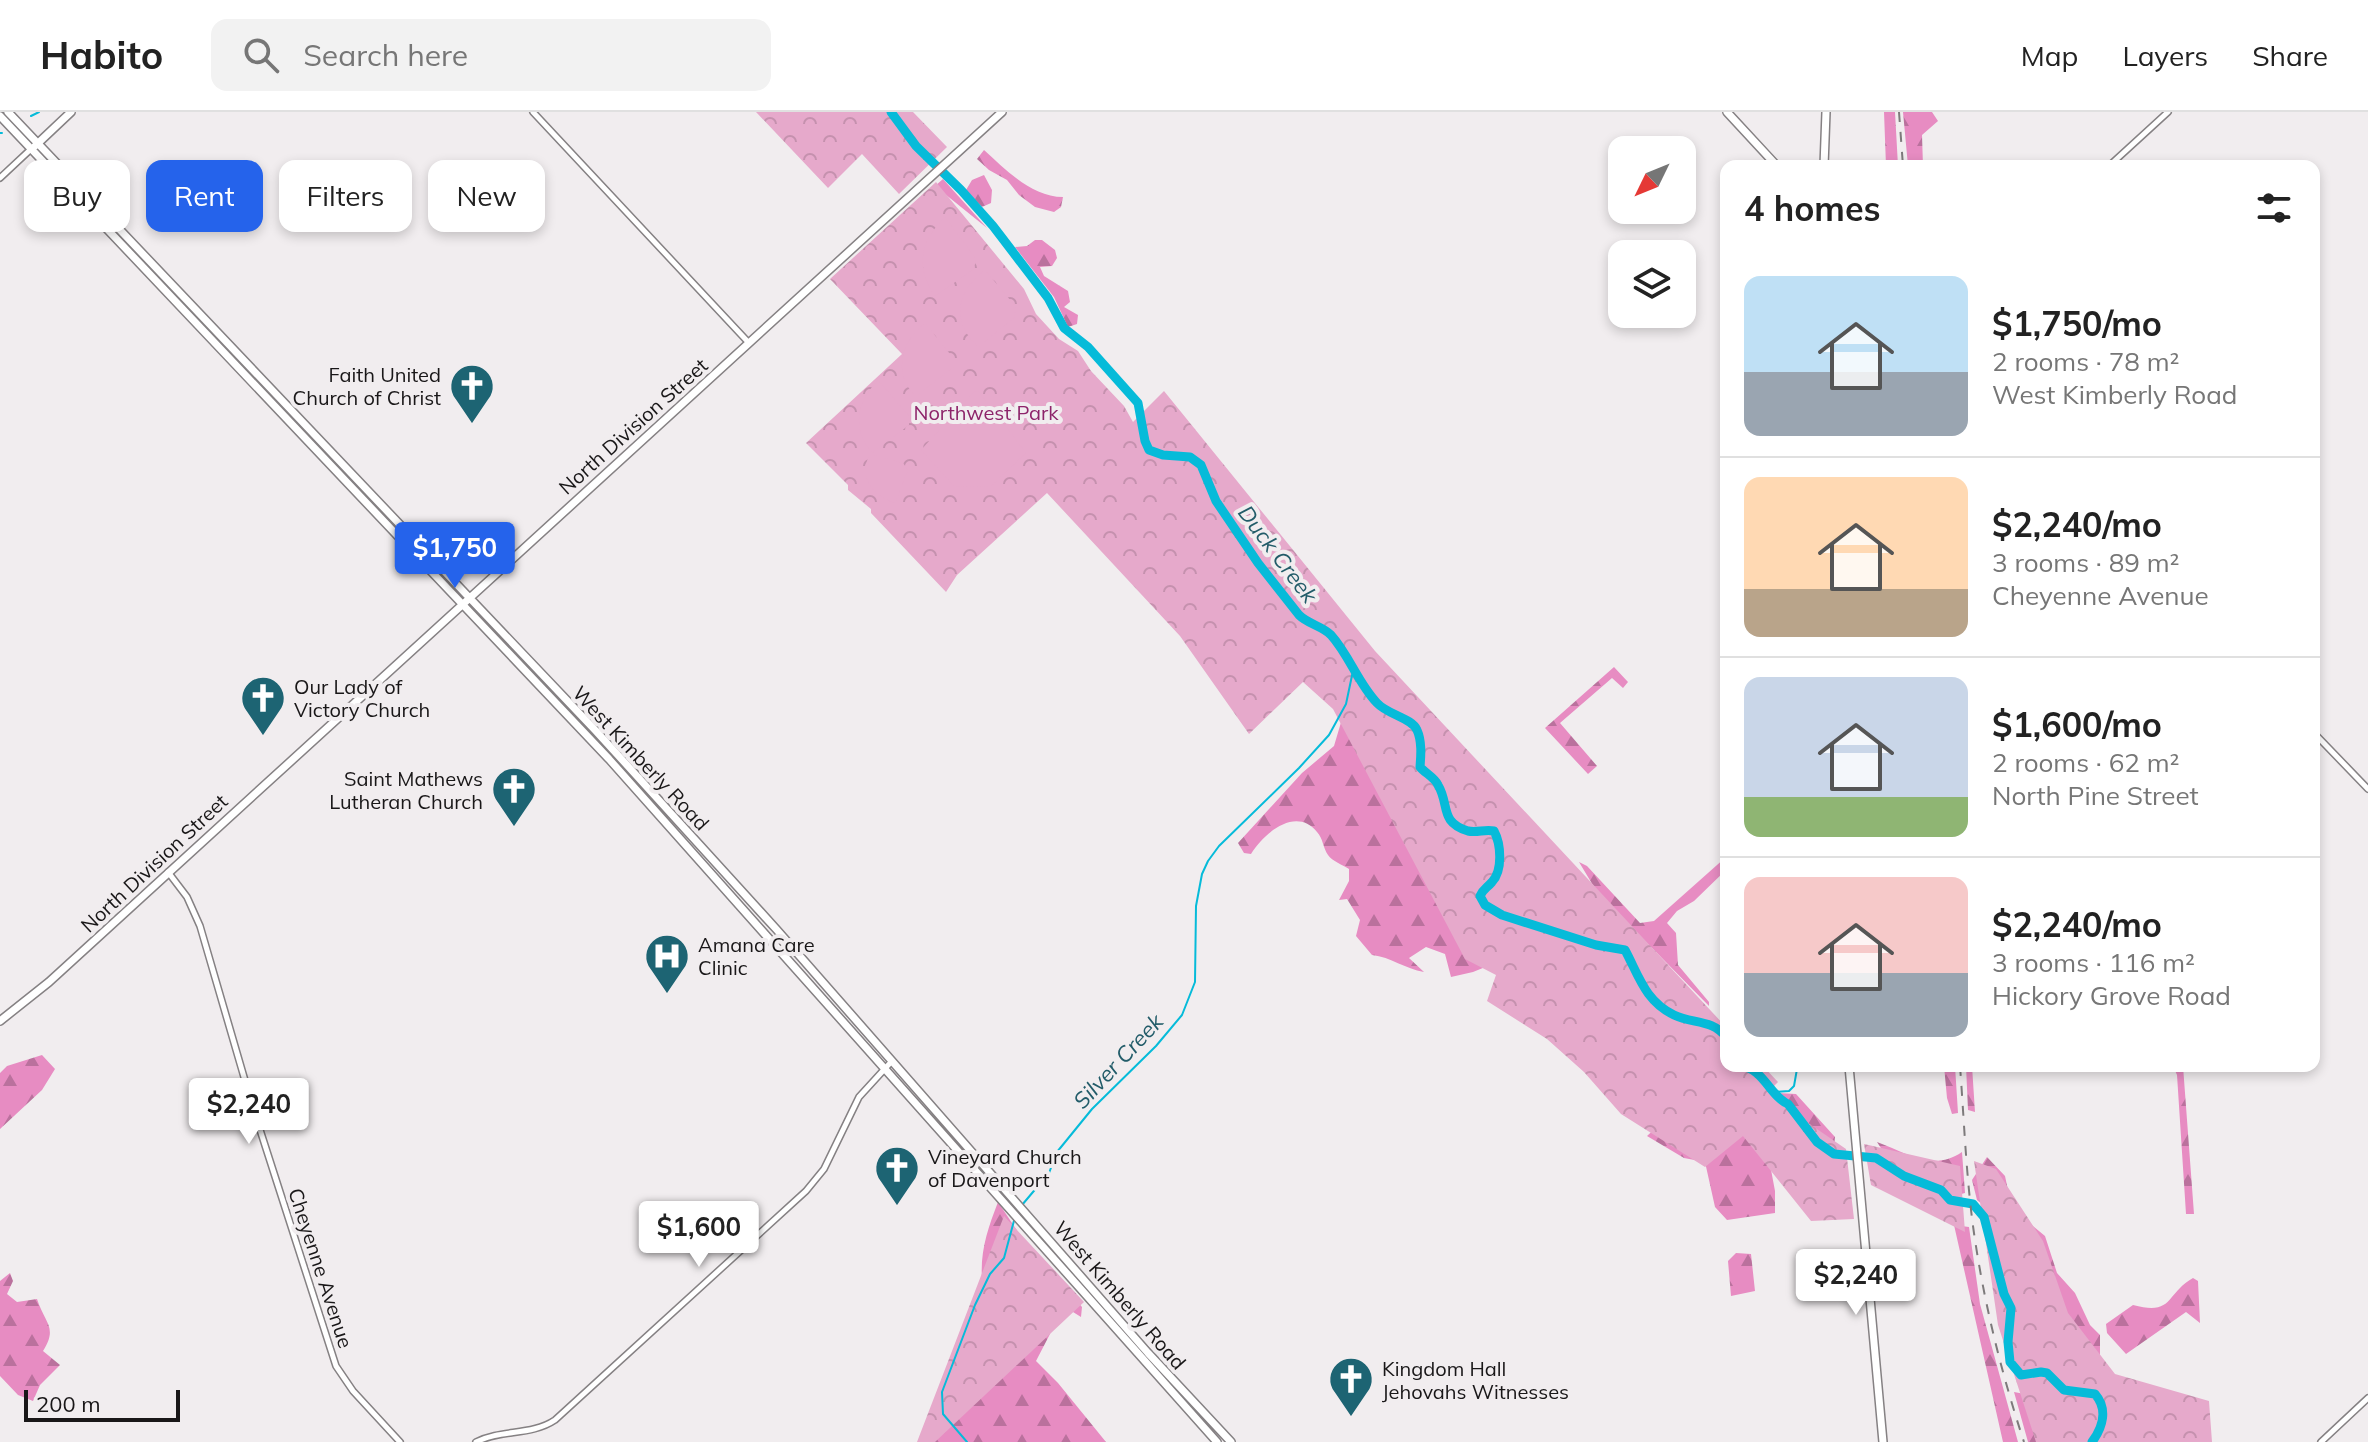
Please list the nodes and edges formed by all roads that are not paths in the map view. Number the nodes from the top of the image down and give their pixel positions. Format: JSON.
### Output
{"nodes":[{"id":1,"x":8,"y":112,"type":"edge"},
{"id":2,"x":71,"y":112,"type":"edge"},
{"id":3,"x":533,"y":112,"type":"edge"},
{"id":4,"x":1002,"y":112,"type":"edge"},
{"id":5,"x":1727,"y":112,"type":"edge"},
{"id":6,"x":1826,"y":112,"type":"edge"},
{"id":7,"x":2168,"y":112,"type":"edge"},
{"id":8,"x":0,"y":116,"type":"edge"},
{"id":9,"x":34,"y":146,"type":"junction"},
{"id":10,"x":1771,"y":160,"type":"edge"},
{"id":11,"x":1824,"y":160,"type":"edge"},
{"id":12,"x":2116,"y":160,"type":"edge"},
{"id":13,"x":0,"y":178,"type":"edge"},
{"id":14,"x":749,"y":343,"type":"junction"},
{"id":15,"x":469,"y":598,"type":"junction"},
{"id":16,"x":462,"y":604,"type":"junction"},
{"id":17,"x":2320,"y":739,"type":"edge"},
{"id":18,"x":2368,"y":789,"type":"edge"},
{"id":19,"x":168,"y":872,"type":"junction"},
{"id":20,"x":0,"y":1021,"type":"edge"},
{"id":21,"x":888,"y":1065,"type":"junction"},
{"id":22,"x":1850,"y":1072,"type":"edge"},
{"id":23,"x":2368,"y":1398,"type":"edge"},
{"id":24,"x":400,"y":1442,"type":"edge"},
{"id":25,"x":476,"y":1442,"type":"edge"},
{"id":26,"x":1217,"y":1442,"type":"edge"},
{"id":27,"x":1231,"y":1442,"type":"edge"},
{"id":28,"x":1883,"y":1442,"type":"edge"},
{"id":29,"x":2321,"y":1442,"type":"edge"}],
"edges":[{"from":1,"to":9,"type":"main road","name":"West Kimberly Road"},
{"from":2,"to":9,"type":"main road"},
{"from":3,"to":14,"type":"street"},
{"from":4,"to":14,"type":"main road","name":"North Division Street"},
{"from":5,"to":10,"type":"main road"},
{"from":6,"to":11,"type":"main road"},
{"from":7,"to":12,"type":"street"},
{"from":8,"to":9,"type":"main road","name":"West Kimberly Road"},
{"from":9,"to":13,"type":"street"},
{"from":9,"to":15,"type":"main road","name":"West Kimberly Road"},
{"from":9,"to":16,"type":"main road","name":"West Kimberly Road"},
{"from":14,"to":15,"type":"main road","name":"North Division Street"},
{"from":15,"to":16,"type":"main road","name":"North Division Street"},
{"from":15,"to":21,"type":"main road","name":"West Kimberly Road"},
{"from":16,"to":19,"type":"main road","name":"North Division Street"},
{"from":16,"to":21,"type":"main road","name":"West Kimberly Road"},
{"from":17,"to":18,"type":"street"},
{"from":19,"to":20,"type":"main road","name":"North Division Street"},
{"from":19,"to":24,"type":"street","name":"Cheyenne Avenue"},
{"from":21,"to":25,"type":"street"},
{"from":21,"to":26,"type":"main road","name":"West Kimberly Road"},
{"from":21,"to":27,"type":"main road","name":"West Kimberly Road"},
{"from":22,"to":28,"type":"main road"},
{"from":23,"to":29,"type":"street"}]}
